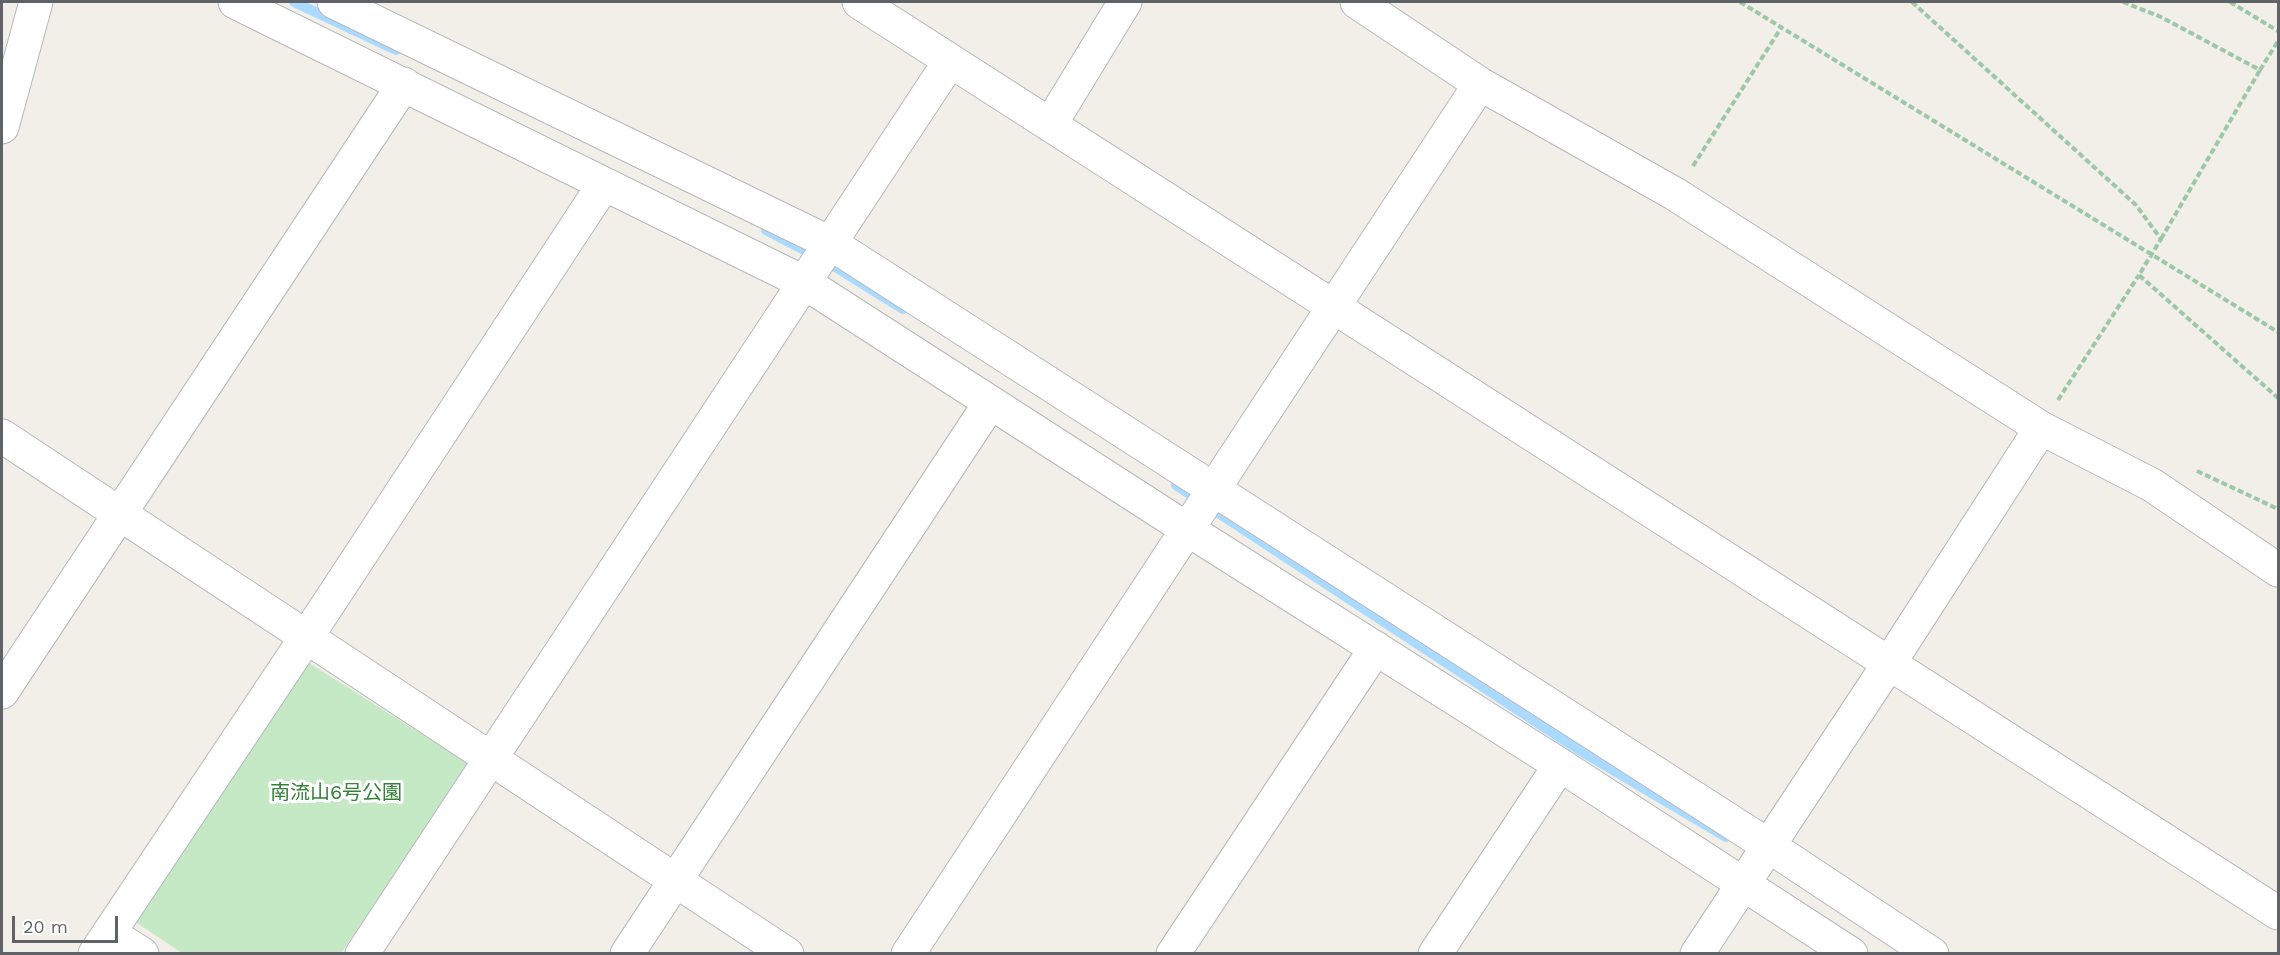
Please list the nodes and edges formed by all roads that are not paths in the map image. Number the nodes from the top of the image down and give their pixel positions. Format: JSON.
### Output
{"nodes":[{"id":1,"x":36,"y":2,"type":"edge"},
{"id":2,"x":235,"y":2,"type":"edge"},
{"id":3,"x":334,"y":2,"type":"edge"},
{"id":4,"x":859,"y":2,"type":"edge"},
{"id":5,"x":1125,"y":2,"type":"edge"},
{"id":6,"x":1357,"y":2,"type":"edge"},
{"id":7,"x":950,"y":61,"type":"junction"},
{"id":8,"x":404,"y":84,"type":"junction"},
{"id":9,"x":1480,"y":84,"type":"junction"},
{"id":10,"x":1050,"y":125,"type":"junction"},
{"id":11,"x":2,"y":127,"type":"edge"},
{"id":12,"x":604,"y":184,"type":"junction"},
{"id":13,"x":831,"y":243,"type":"junction"},
{"id":14,"x":805,"y":283,"type":"junction"},
{"id":15,"x":1335,"y":306,"type":"junction"},
{"id":16,"x":990,"y":403,"type":"junction"},
{"id":17,"x":2048,"y":416,"type":"junction"},
{"id":18,"x":2,"y":436,"type":"edge"},
{"id":19,"x":1212,"y":490,"type":"junction"},
{"id":20,"x":120,"y":512,"type":"junction"},
{"id":21,"x":1187,"y":529,"type":"junction"},
{"id":22,"x":2278,"y":570,"type":"edge"},
{"id":23,"x":306,"y":638,"type":"junction"},
{"id":24,"x":1376,"y":648,"type":"junction"},
{"id":25,"x":1890,"y":662,"type":"junction"},
{"id":26,"x":2,"y":692,"type":"edge"},
{"id":27,"x":492,"y":758,"type":"junction"},
{"id":28,"x":1560,"y":765,"type":"junction"},
{"id":29,"x":1769,"y":846,"type":"junction"},
{"id":30,"x":675,"y":880,"type":"junction"},
{"id":31,"x":1742,"y":885,"type":"junction"},
{"id":32,"x":2278,"y":913,"type":"edge"},
{"id":33,"x":102,"y":943,"type":"edge"},
{"id":34,"x":142,"y":954,"type":"edge"},
{"id":35,"x":362,"y":954,"type":"edge"},
{"id":36,"x":627,"y":954,"type":"edge"},
{"id":37,"x":787,"y":954,"type":"edge"},
{"id":38,"x":908,"y":954,"type":"edge"},
{"id":39,"x":1173,"y":954,"type":"edge"},
{"id":40,"x":1435,"y":954,"type":"edge"},
{"id":41,"x":1697,"y":954,"type":"edge"},
{"id":42,"x":1851,"y":954,"type":"edge"},
{"id":43,"x":1932,"y":954,"type":"edge"}],
"edges":[{"from":1,"to":11,"type":"street"},
{"from":2,"to":8,"type":"street"},
{"from":3,"to":13,"type":"street"},
{"from":4,"to":7,"type":"street"},
{"from":5,"to":10,"type":"street"},
{"from":6,"to":9,"type":"street"},
{"from":7,"to":10,"type":"street"},
{"from":7,"to":13,"type":"street"},
{"from":8,"to":12,"type":"street"},
{"from":8,"to":20,"type":"street"},
{"from":9,"to":15,"type":"street"},
{"from":9,"to":17,"type":"street"},
{"from":10,"to":15,"type":"street"},
{"from":12,"to":14,"type":"street"},
{"from":12,"to":23,"type":"street"},
{"from":13,"to":14,"type":"street"},
{"from":13,"to":19,"type":"street"},
{"from":14,"to":16,"type":"street"},
{"from":14,"to":27,"type":"street"},
{"from":15,"to":19,"type":"street"},
{"from":15,"to":25,"type":"street"},
{"from":16,"to":21,"type":"street"},
{"from":16,"to":30,"type":"street"},
{"from":17,"to":22,"type":"street"},
{"from":17,"to":25,"type":"street"},
{"from":18,"to":20,"type":"street"},
{"from":19,"to":21,"type":"street"},
{"from":19,"to":29,"type":"street"},
{"from":20,"to":23,"type":"street"},
{"from":20,"to":26,"type":"street"},
{"from":21,"to":24,"type":"street"},
{"from":21,"to":38,"type":"street"},
{"from":23,"to":27,"type":"street"},
{"from":23,"to":33,"type":"street"},
{"from":24,"to":28,"type":"street"},
{"from":24,"to":39,"type":"street"},
{"from":25,"to":29,"type":"street"},
{"from":25,"to":32,"type":"street"},
{"from":27,"to":30,"type":"street"},
{"from":27,"to":35,"type":"street"},
{"from":28,"to":31,"type":"street"},
{"from":28,"to":40,"type":"street"},
{"from":29,"to":31,"type":"street"},
{"from":29,"to":43,"type":"street"},
{"from":30,"to":36,"type":"street"},
{"from":30,"to":37,"type":"street"},
{"from":31,"to":41,"type":"street"},
{"from":31,"to":42,"type":"street"},
{"from":33,"to":34,"type":"street"}]}
